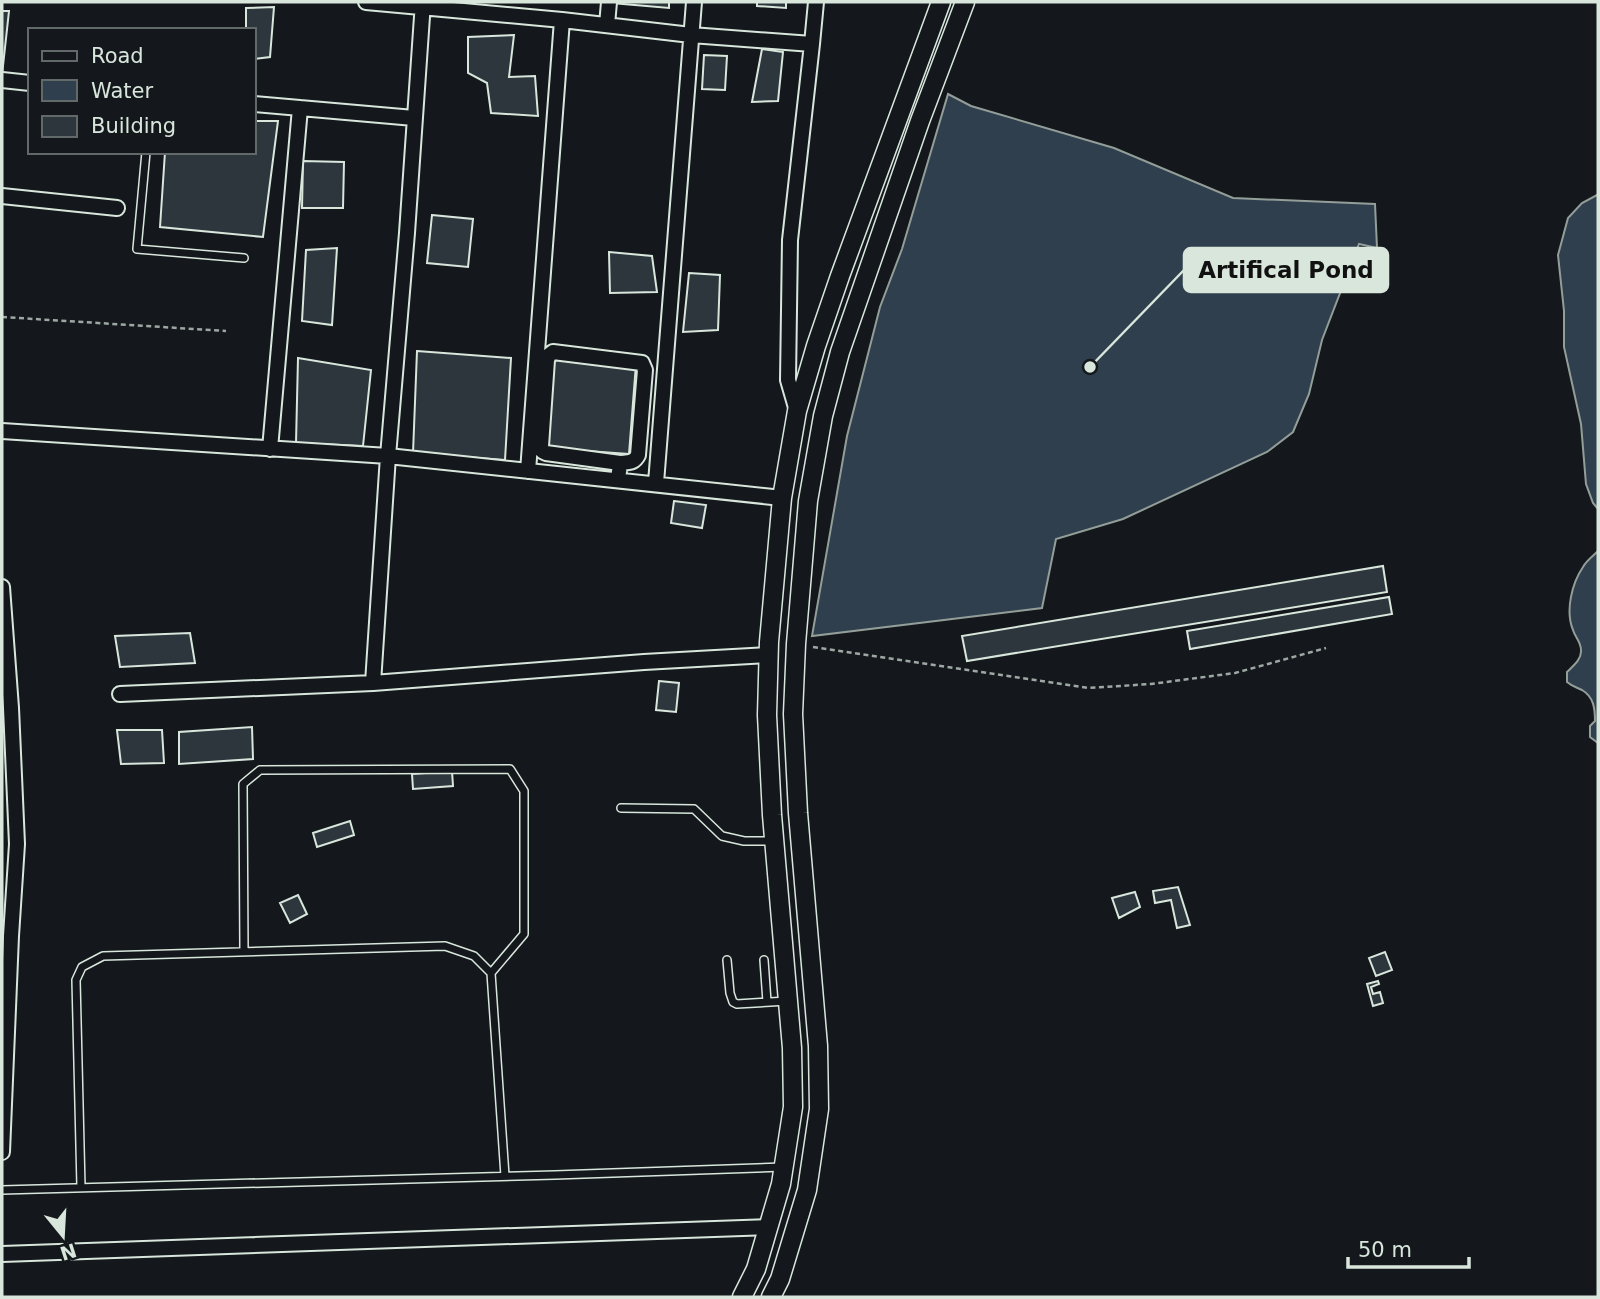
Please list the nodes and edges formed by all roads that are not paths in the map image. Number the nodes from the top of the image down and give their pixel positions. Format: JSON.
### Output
{"nodes":[{"id":1,"x":366,"y":2,"type":"edge"},
{"id":2,"x":609,"y":2,"type":"edge"},
{"id":3,"x":694,"y":2,"type":"edge"},
{"id":4,"x":816,"y":2,"type":"edge"},
{"id":5,"x":941,"y":2,"type":"edge"},
{"id":6,"x":965,"y":2,"type":"edge"},
{"id":7,"x":423,"y":4,"type":"edge"},
{"id":8,"x":562,"y":20,"type":"junction"},
{"id":9,"x":607,"y":25,"type":"junction"},
{"id":10,"x":691,"y":35,"type":"junction"},
{"id":11,"x":813,"y":44,"type":"junction"},
{"id":12,"x":2,"y":80,"type":"edge"},
{"id":13,"x":28,"y":83,"type":"edge"},
{"id":14,"x":256,"y":104,"type":"edge"},
{"id":15,"x":300,"y":108,"type":"junction"},
{"id":16,"x":414,"y":118,"type":"junction"},
{"id":17,"x":146,"y":154,"type":"edge"},
{"id":18,"x":2,"y":196,"type":"edge"},
{"id":19,"x":117,"y":208,"type":"dead end"},
{"id":20,"x":244,"y":258,"type":"dead end"},
{"id":21,"x":797,"y":411,"type":"junction"},
{"id":22,"x":823,"y":416,"type":"junction"},
{"id":23,"x":2,"y":431,"type":"edge"},
{"id":24,"x":270,"y":449,"type":"junction"},
{"id":25,"x":388,"y":456,"type":"junction"},
{"id":26,"x":566,"y":456,"type":"junction"},
{"id":27,"x":620,"y":463,"type":"junction"},
{"id":28,"x":528,"y":471,"type":"junction"},
{"id":29,"x":565,"y":474,"type":"junction"},
{"id":30,"x":618,"y":480,"type":"junction"},
{"id":31,"x":656,"y":483,"type":"junction"},
{"id":32,"x":782,"y":498,"type":"junction"},
{"id":33,"x":2,"y":587,"type":"edge"},
{"id":34,"x":769,"y":655,"type":"junction"},
{"id":35,"x":373,"y":683,"type":"junction"},
{"id":36,"x":120,"y":694,"type":"dead end"},
{"id":37,"x":621,"y":808,"type":"dead end"},
{"id":38,"x":774,"y":841,"type":"junction"},
{"id":39,"x":243,"y":952,"type":"junction"},
{"id":40,"x":727,"y":960,"type":"dead end"},
{"id":41,"x":764,"y":960,"type":"dead end"},
{"id":42,"x":491,"y":973,"type":"junction"},
{"id":43,"x":788,"y":1001,"type":"junction"},
{"id":44,"x":767,"y":1002,"type":"junction"},
{"id":45,"x":2,"y":1152,"type":"edge"},
{"id":46,"x":783,"y":1167,"type":"junction"},
{"id":47,"x":810,"y":1167,"type":"junction"},
{"id":48,"x":505,"y":1176,"type":"junction"},
{"id":49,"x":80,"y":1187,"type":"junction"},
{"id":50,"x":2,"y":1190,"type":"edge"},
{"id":51,"x":768,"y":1227,"type":"junction"},
{"id":52,"x":2,"y":1254,"type":"edge"},
{"id":53,"x":742,"y":1297,"type":"edge"},
{"id":54,"x":771,"y":1297,"type":"edge"}],
"edges":[{"from":1,"to":7,"type":"street"},
{"from":2,"to":9,"type":"street"},
{"from":3,"to":10,"type":"street"},
{"from":4,"to":11,"type":"street"},
{"from":5,"to":21,"type":"street"},
{"from":6,"to":22,"type":"street"},
{"from":7,"to":8,"type":"street"},
{"from":7,"to":16,"type":"street"},
{"from":8,"to":9,"type":"street"},
{"from":8,"to":28,"type":"street"},
{"from":9,"to":10,"type":"street"},
{"from":10,"to":11,"type":"street"},
{"from":10,"to":31,"type":"street"},
{"from":11,"to":21,"type":"street"},
{"from":12,"to":13,"type":"street"},
{"from":14,"to":15,"type":"street"},
{"from":15,"to":16,"type":"street"},
{"from":15,"to":24,"type":"street"},
{"from":16,"to":25,"type":"street"},
{"from":17,"to":20,"type":"lane"},
{"from":18,"to":19,"type":"street"},
{"from":21,"to":22,"type":"street"},
{"from":21,"to":32,"type":"street"},
{"from":22,"to":47,"type":"street"},
{"from":23,"to":24,"type":"street"},
{"from":24,"to":25,"type":"street"},
{"from":25,"to":28,"type":"street"},
{"from":25,"to":35,"type":"street"},
{"from":26,"to":27,"type":"street"},
{"from":26,"to":27,"type":"street"},
{"from":26,"to":29,"type":"street"},
{"from":27,"to":30,"type":"street"},
{"from":28,"to":29,"type":"street"},
{"from":29,"to":30,"type":"street"},
{"from":30,"to":31,"type":"street"},
{"from":31,"to":32,"type":"street"},
{"from":32,"to":34,"type":"street"},
{"from":33,"to":45,"type":"street"},
{"from":34,"to":35,"type":"street"},
{"from":34,"to":38,"type":"street"},
{"from":35,"to":36,"type":"street"},
{"from":37,"to":38,"type":"lane"},
{"from":38,"to":43,"type":"street"},
{"from":39,"to":42,"type":"lane"},
{"from":39,"to":42,"type":"lane"},
{"from":39,"to":49,"type":"lane"},
{"from":40,"to":44,"type":"lane"},
{"from":41,"to":44,"type":"lane"},
{"from":42,"to":48,"type":"lane"},
{"from":43,"to":44,"type":"lane"},
{"from":43,"to":46,"type":"street"},
{"from":46,"to":47,"type":"street"},
{"from":46,"to":48,"type":"lane"},
{"from":46,"to":51,"type":"street"},
{"from":47,"to":54,"type":"street"},
{"from":48,"to":49,"type":"lane"},
{"from":49,"to":50,"type":"lane"},
{"from":51,"to":52,"type":"street"},
{"from":51,"to":53,"type":"street"}]}
